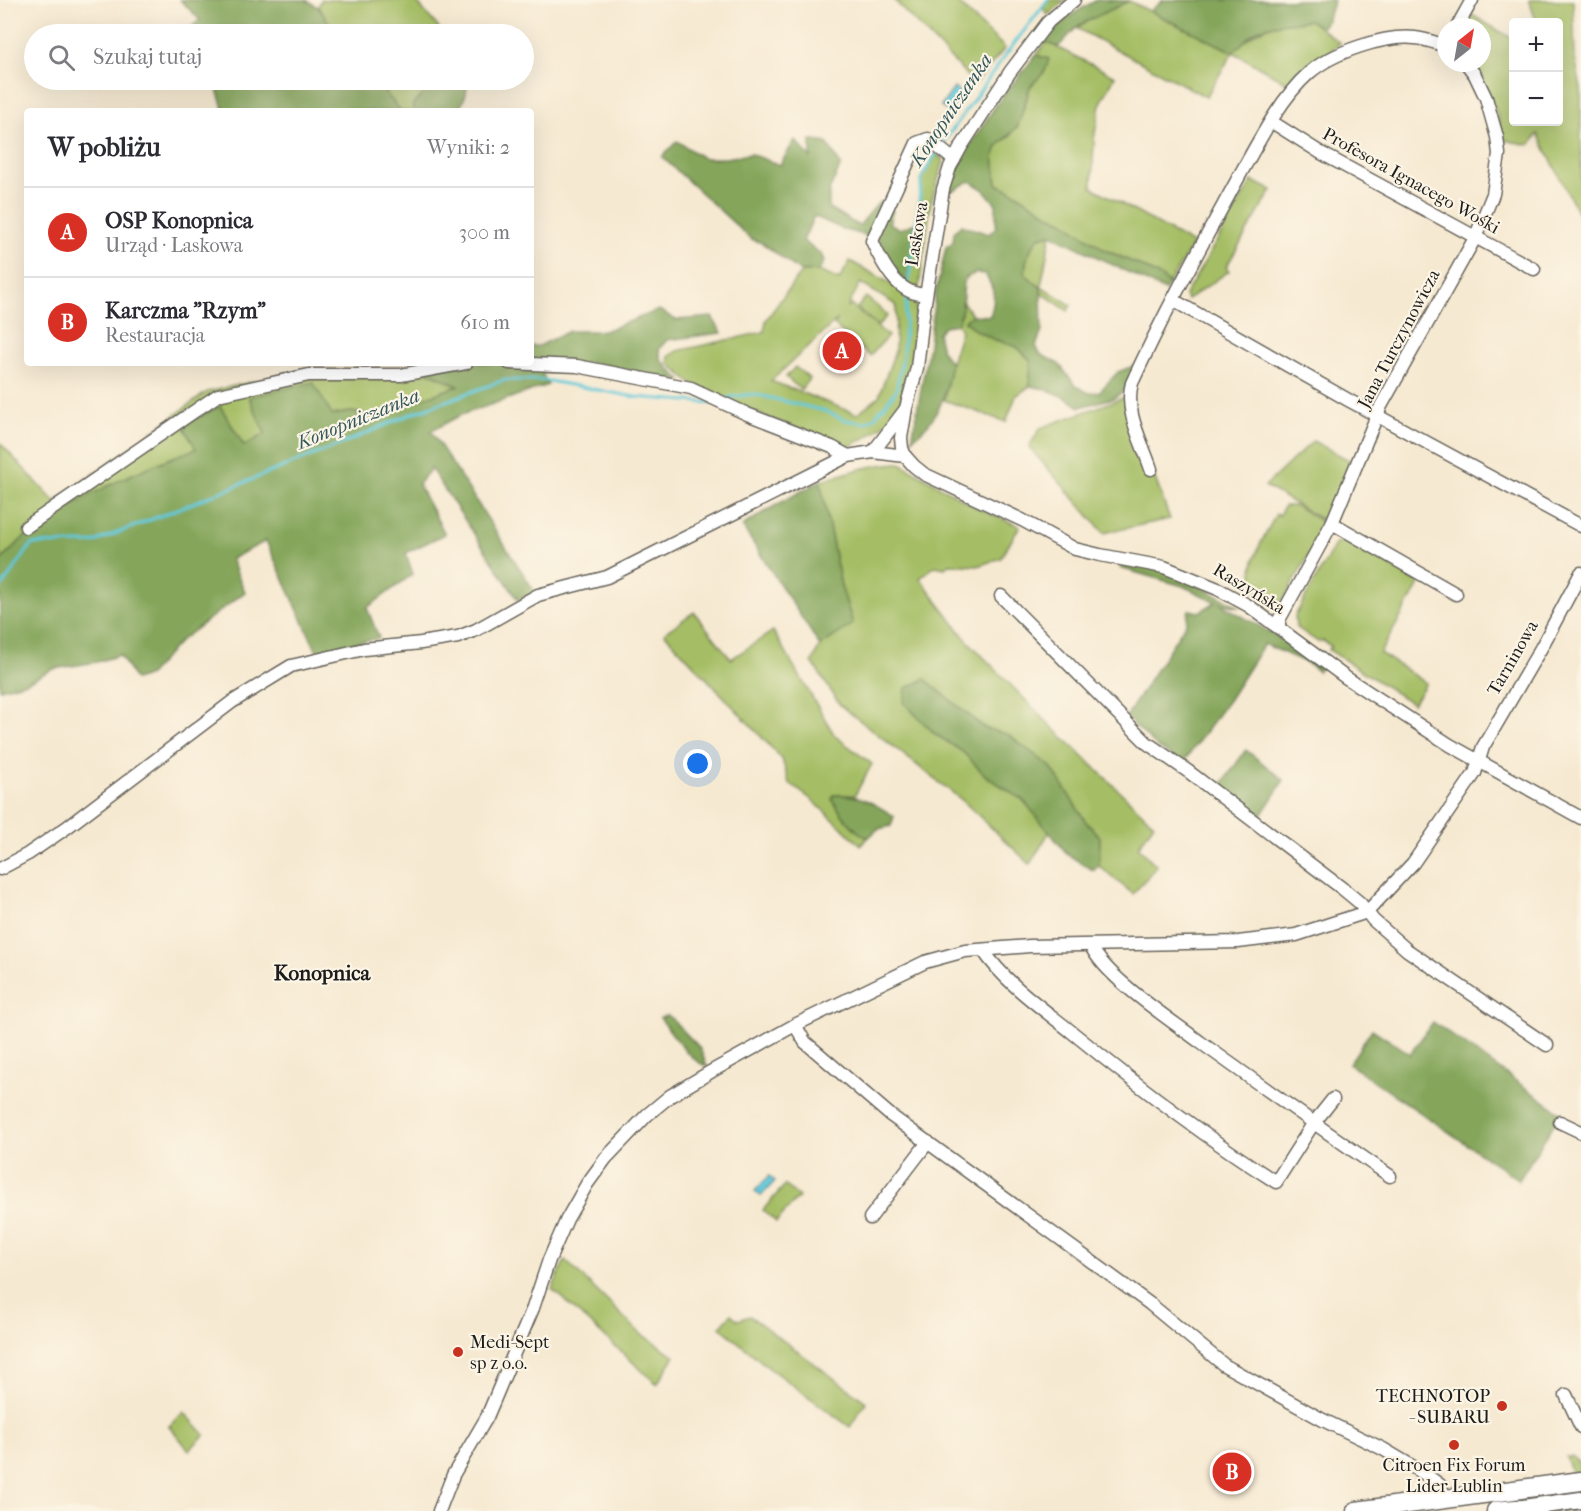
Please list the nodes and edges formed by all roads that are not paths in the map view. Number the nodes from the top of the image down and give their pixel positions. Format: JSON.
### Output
{"nodes":[{"id":1,"x":1074,"y":0,"type":"edge"},
{"id":2,"x":1472,"y":0,"type":"edge"},
{"id":3,"x":1463,"y":18,"type":"edge"},
{"id":4,"x":1437,"y":43,"type":"edge"},
{"id":5,"x":1473,"y":72,"type":"edge"},
{"id":6,"x":1272,"y":123,"type":"junction"},
{"id":7,"x":954,"y":159,"type":"junction"},
{"id":8,"x":1475,"y":238,"type":"junction"},
{"id":9,"x":1533,"y":269,"type":"dead end"},
{"id":10,"x":926,"y":294,"type":"junction"},
{"id":11,"x":1173,"y":300,"type":"junction"},
{"id":12,"x":534,"y":364,"type":"edge"},
{"id":13,"x":450,"y":366,"type":"edge"},
{"id":14,"x":906,"y":408,"type":"junction"},
{"id":15,"x":1376,"y":416,"type":"junction"},
{"id":16,"x":873,"y":452,"type":"junction"},
{"id":17,"x":848,"y":456,"type":"junction"},
{"id":18,"x":905,"y":456,"type":"junction"},
{"id":19,"x":1151,"y":469,"type":"dead end"},
{"id":20,"x":1332,"y":524,"type":"junction"},
{"id":21,"x":1581,"y":526,"type":"edge"},
{"id":22,"x":26,"y":527,"type":"dead end"},
{"id":23,"x":1581,"y":573,"type":"edge"},
{"id":24,"x":1456,"y":594,"type":"dead end"},
{"id":25,"x":1001,"y":596,"type":"dead end"},
{"id":26,"x":1279,"y":627,"type":"junction"},
{"id":27,"x":1479,"y":762,"type":"junction"},
{"id":28,"x":1581,"y":818,"type":"edge"},
{"id":29,"x":0,"y":869,"type":"edge"},
{"id":30,"x":1367,"y":912,"type":"junction"},
{"id":31,"x":1091,"y":946,"type":"junction"},
{"id":32,"x":983,"y":950,"type":"junction"},
{"id":33,"x":795,"y":1025,"type":"junction"},
{"id":34,"x":1547,"y":1045,"type":"dead end"},
{"id":35,"x":1333,"y":1099,"type":"dead end"},
{"id":36,"x":1560,"y":1122,"type":"dead end"},
{"id":37,"x":1313,"y":1124,"type":"junction"},
{"id":38,"x":1581,"y":1132,"type":"edge"},
{"id":39,"x":928,"y":1142,"type":"junction"},
{"id":40,"x":1390,"y":1176,"type":"dead end"},
{"id":41,"x":870,"y":1218,"type":"dead end"},
{"id":42,"x":1566,"y":1395,"type":"dead end"},
{"id":43,"x":1581,"y":1427,"type":"edge"},
{"id":44,"x":1581,"y":1481,"type":"edge"},
{"id":45,"x":1446,"y":1499,"type":"junction"},
{"id":46,"x":1581,"y":1500,"type":"edge"},
{"id":47,"x":1523,"y":1510,"type":"edge"},
{"id":48,"x":439,"y":1511,"type":"edge"},
{"id":49,"x":1356,"y":1511,"type":"edge"},
{"id":50,"x":1496,"y":1511,"type":"edge"}],
"edges":[{"from":1,"to":7,"type":"street","name":"Laskowa"},
{"from":2,"to":3,"type":"street"},
{"from":4,"to":6,"type":"street"},
{"from":5,"to":8,"type":"street","name":"Jana Turczynowicza"},
{"from":6,"to":8,"type":"street","name":"Profesora Ignacego Wośki"},
{"from":6,"to":11,"type":"street"},
{"from":7,"to":10,"type":"street","name":"Laskowa"},
{"from":7,"to":10,"type":"street"},
{"from":8,"to":9,"type":"street","name":"Profesora Ignacego Wośki"},
{"from":8,"to":15,"type":"street","name":"Jana Turczynowicza"},
{"from":10,"to":14,"type":"street","name":"Laskowa"},
{"from":11,"to":15,"type":"street"},
{"from":11,"to":19,"type":"street"},
{"from":12,"to":17,"type":"street"},
{"from":13,"to":22,"type":"street"},
{"from":14,"to":16,"type":"street","name":"Laskowa"},
{"from":14,"to":18,"type":"street","name":"Laskowa"},
{"from":15,"to":20,"type":"street","name":"Jana Turczynowicza"},
{"from":15,"to":21,"type":"street"},
{"from":16,"to":17,"type":"street"},
{"from":16,"to":18,"type":"street"},
{"from":17,"to":29,"type":"street"},
{"from":18,"to":26,"type":"street","name":"Raszyńska"},
{"from":20,"to":24,"type":"street"},
{"from":20,"to":26,"type":"street","name":"Jana Turczynowicza"},
{"from":23,"to":27,"type":"street","name":"Tarninowa"},
{"from":25,"to":30,"type":"street"},
{"from":26,"to":27,"type":"street","name":"Raszyńska"},
{"from":27,"to":28,"type":"street","name":"Raszyńska"},
{"from":27,"to":30,"type":"street","name":"Tarninowa"},
{"from":30,"to":31,"type":"street"},
{"from":30,"to":34,"type":"street"},
{"from":31,"to":32,"type":"street"},
{"from":31,"to":37,"type":"street"},
{"from":32,"to":33,"type":"street"},
{"from":32,"to":37,"type":"street"},
{"from":33,"to":39,"type":"street"},
{"from":33,"to":48,"type":"street"},
{"from":35,"to":37,"type":"street"},
{"from":36,"to":38,"type":"street"},
{"from":37,"to":40,"type":"street"},
{"from":39,"to":41,"type":"street"},
{"from":39,"to":45,"type":"street"},
{"from":42,"to":43,"type":"street"},
{"from":44,"to":45,"type":"main road"},
{"from":45,"to":49,"type":"main road"},
{"from":46,"to":47,"type":"main road"},
{"from":47,"to":50,"type":"main road"}]}
